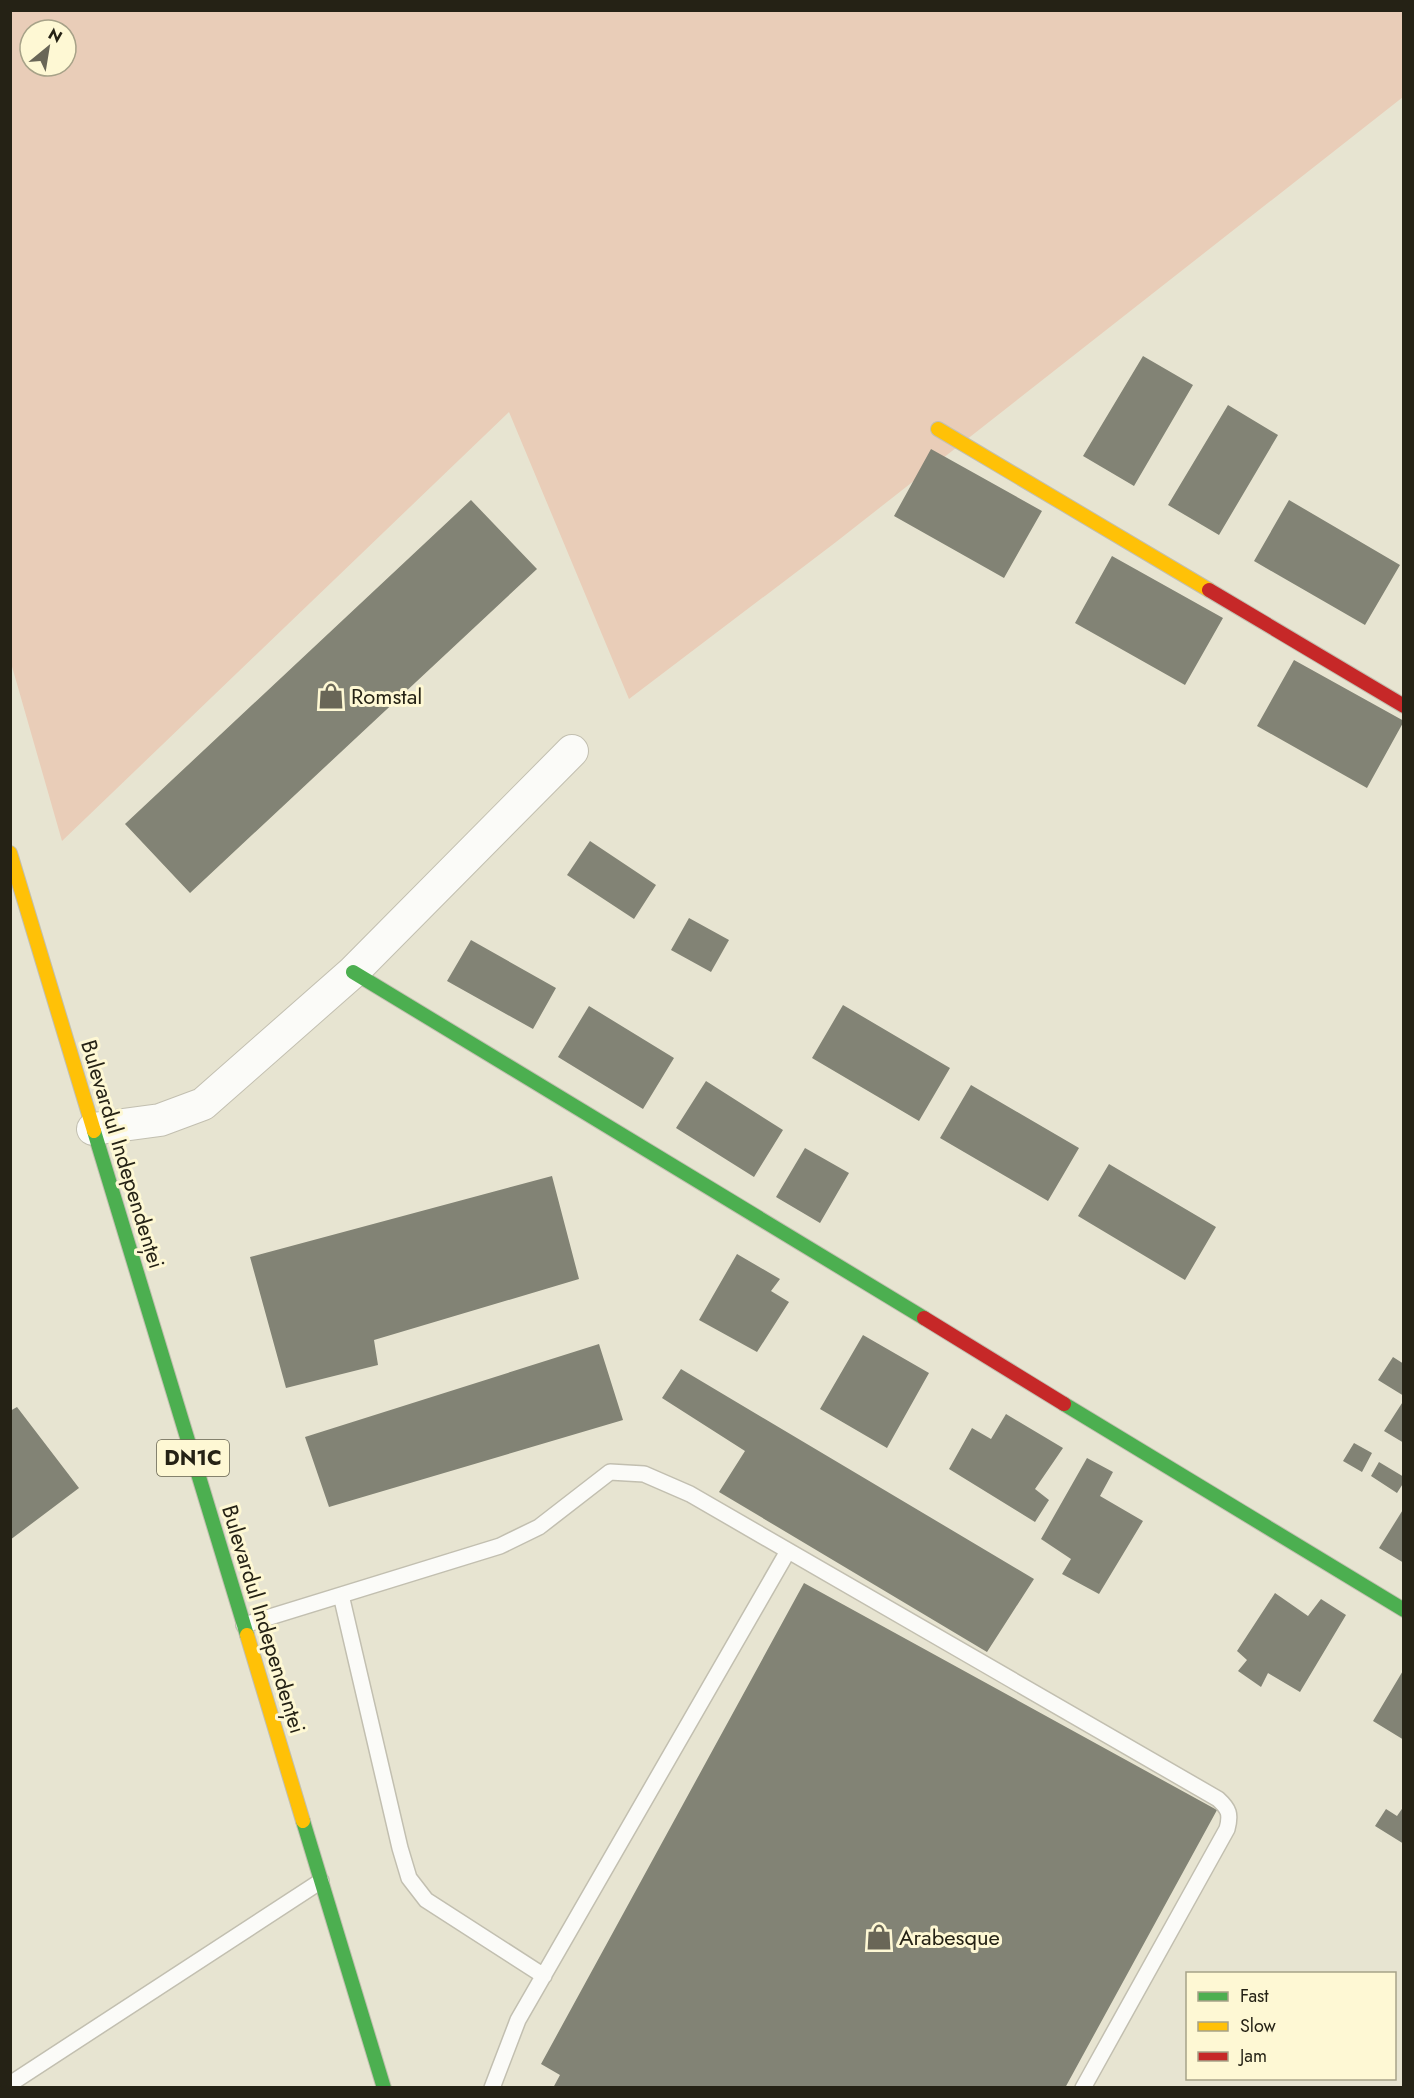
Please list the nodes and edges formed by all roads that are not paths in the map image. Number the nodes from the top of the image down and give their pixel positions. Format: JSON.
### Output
{"nodes":[{"id":1,"x":938,"y":429,"type":"dead end"},
{"id":2,"x":1404,"y":706,"type":"edge"},
{"id":3,"x":572,"y":751,"type":"dead end"},
{"id":4,"x":10,"y":853,"type":"edge"},
{"id":5,"x":353,"y":972,"type":"junction"},
{"id":6,"x":93,"y":1129,"type":"junction"},
{"id":7,"x":788,"y":1551,"type":"junction"},
{"id":8,"x":341,"y":1595,"type":"junction"},
{"id":9,"x":1404,"y":1610,"type":"edge"},
{"id":10,"x":244,"y":1625,"type":"junction"},
{"id":11,"x":321,"y":1881,"type":"junction"},
{"id":12,"x":544,"y":1976,"type":"junction"},
{"id":13,"x":10,"y":2084,"type":"edge"},
{"id":14,"x":384,"y":2088,"type":"edge"},
{"id":15,"x":492,"y":2088,"type":"edge"},
{"id":16,"x":1083,"y":2088,"type":"edge"}],
"edges":[{"from":1,"to":2,"type":"main road"},
{"from":3,"to":5,"type":"street"},
{"from":4,"to":6,"type":"main road","name":"Bulevardul Independenței","number":"DN1C"},
{"from":5,"to":6,"type":"street"},
{"from":5,"to":9,"type":"main road"},
{"from":6,"to":10,"type":"main road","name":"Bulevardul Independenței","number":"DN1C"},
{"from":7,"to":8,"type":"lane"},
{"from":7,"to":12,"type":"lane"},
{"from":7,"to":16,"type":"lane"},
{"from":8,"to":10,"type":"lane"},
{"from":8,"to":12,"type":"lane"},
{"from":10,"to":11,"type":"main road","name":"Bulevardul Independenței","number":"DN1C"},
{"from":11,"to":13,"type":"lane"},
{"from":11,"to":14,"type":"main road","name":"Bulevardul Independenței","number":"DN1C"},
{"from":12,"to":15,"type":"lane"}]}
